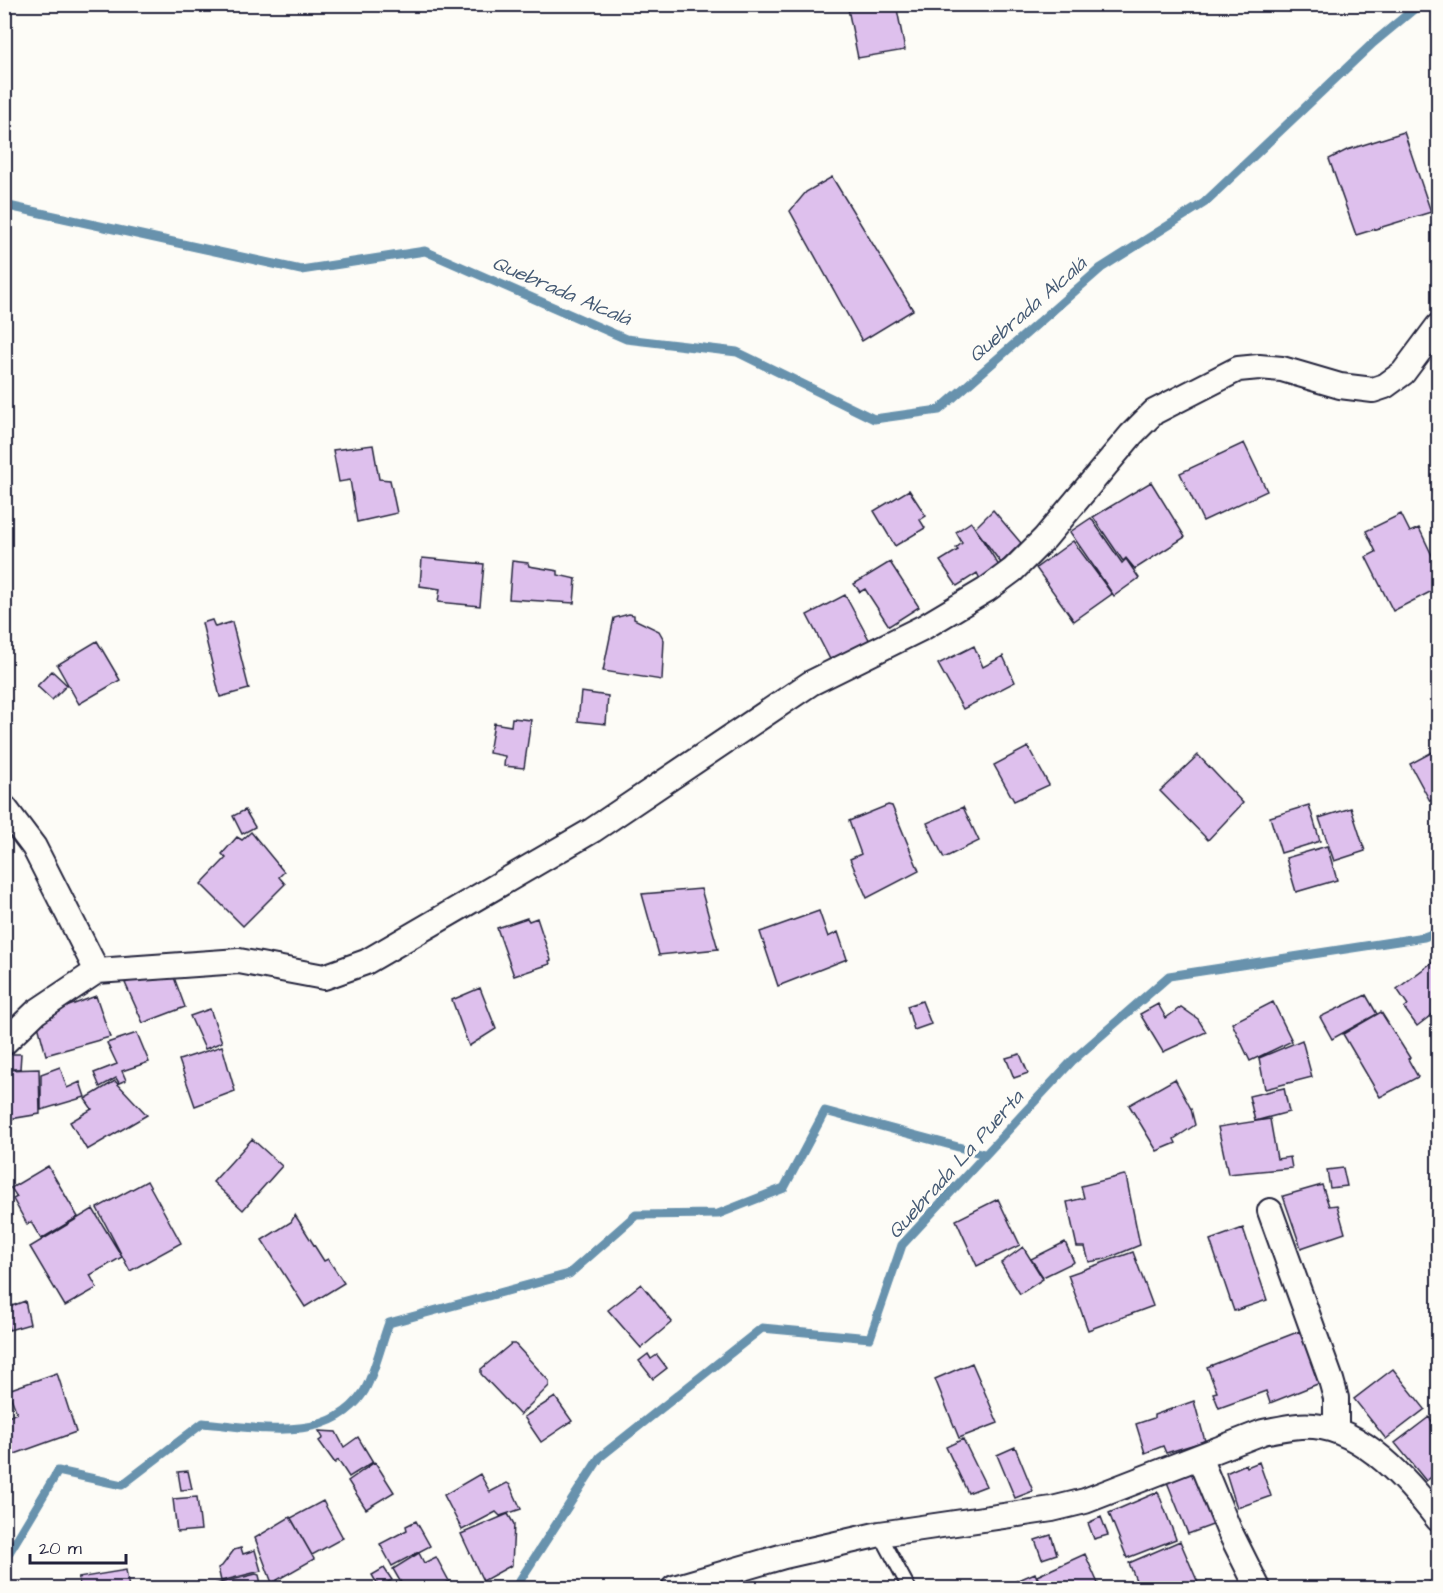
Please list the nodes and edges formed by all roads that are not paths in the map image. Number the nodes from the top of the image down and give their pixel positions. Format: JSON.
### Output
{"nodes":[{"id":1,"x":1438,"y":326,"type":"edge"},
{"id":2,"x":4,"y":807,"type":"edge"},
{"id":3,"x":97,"y":971,"type":"junction"},
{"id":4,"x":4,"y":1043,"type":"edge"},
{"id":5,"x":1270,"y":1212,"type":"dead end"},
{"id":6,"x":1336,"y":1430,"type":"junction"},
{"id":7,"x":1199,"y":1457,"type":"junction"},
{"id":8,"x":1438,"y":1519,"type":"edge"},
{"id":9,"x":880,"y":1534,"type":"junction"},
{"id":10,"x":718,"y":1581,"type":"edge"},
{"id":11,"x":674,"y":1588,"type":"edge"},
{"id":12,"x":909,"y":1588,"type":"edge"},
{"id":13,"x":1258,"y":1588,"type":"edge"}],
"edges":[{"from":1,"to":3,"type":"street"},
{"from":2,"to":3,"type":"street"},
{"from":3,"to":4,"type":"street"},
{"from":5,"to":6,"type":"street"},
{"from":6,"to":7,"type":"street"},
{"from":6,"to":8,"type":"street"},
{"from":7,"to":9,"type":"street"},
{"from":7,"to":13,"type":"street"},
{"from":9,"to":10,"type":"street"},
{"from":9,"to":12,"type":"lane"},
{"from":10,"to":11,"type":"street"}]}
